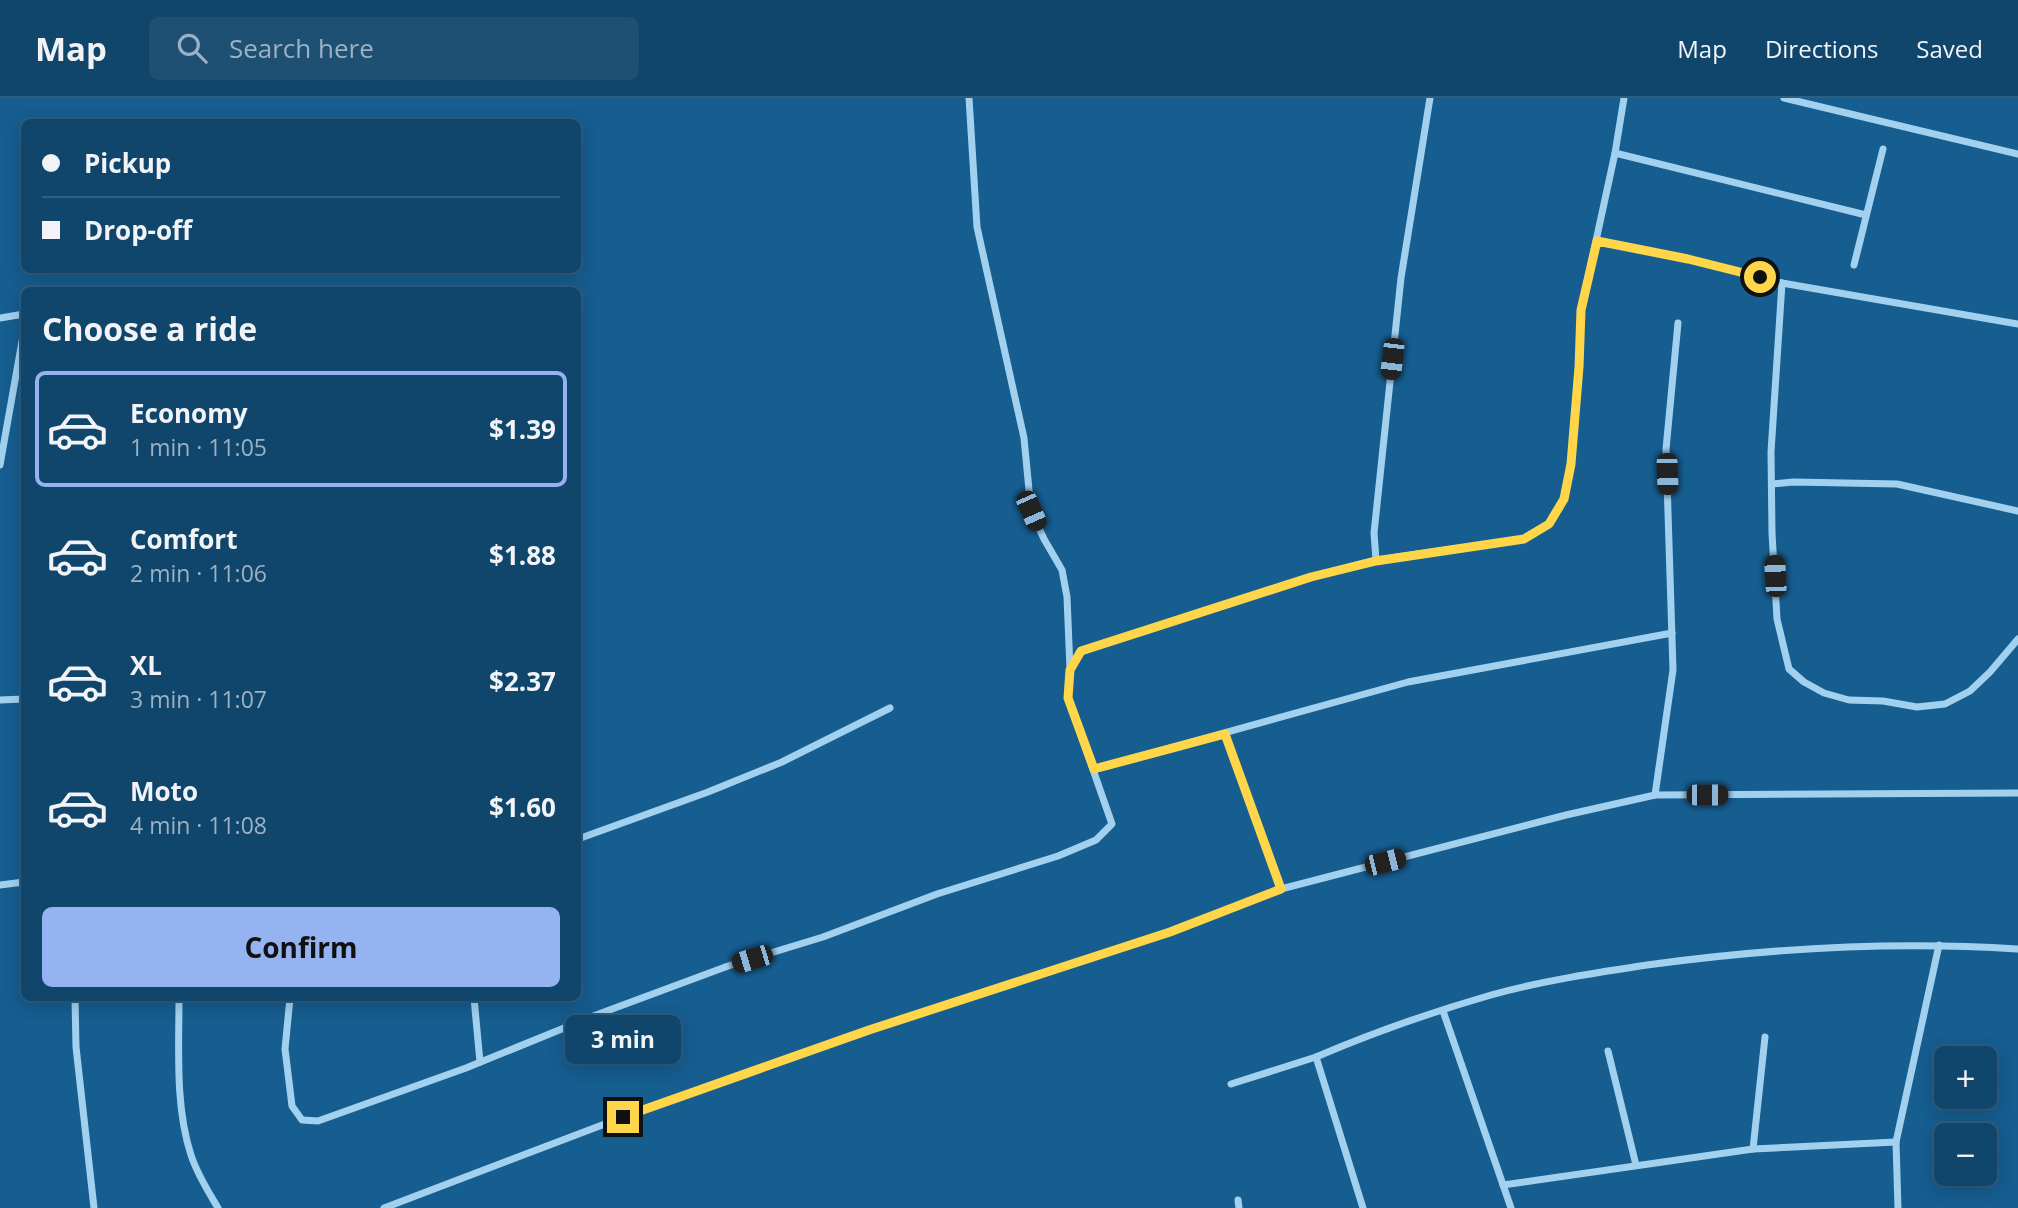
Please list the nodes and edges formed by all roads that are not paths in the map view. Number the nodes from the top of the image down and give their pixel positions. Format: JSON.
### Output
{"nodes":[{"id":1,"x":969,"y":98,"type":"edge"},
{"id":2,"x":1430,"y":98,"type":"edge"},
{"id":3,"x":1624,"y":98,"type":"edge"},
{"id":4,"x":1784,"y":98,"type":"edge"},
{"id":5,"x":1883,"y":149,"type":"dead end"},
{"id":6,"x":1615,"y":153,"type":"junction"},
{"id":7,"x":2018,"y":153,"type":"edge"},
{"id":8,"x":1866,"y":215,"type":"junction"},
{"id":9,"x":1597,"y":241,"type":"junction"},
{"id":10,"x":1854,"y":264,"type":"dead end"},
{"id":11,"x":1782,"y":283,"type":"junction"},
{"id":12,"x":21,"y":314,"type":"edge"},
{"id":13,"x":0,"y":318,"type":"edge"},
{"id":14,"x":1678,"y":323,"type":"dead end"},
{"id":15,"x":2018,"y":324,"type":"edge"},
{"id":16,"x":21,"y":347,"type":"edge"},
{"id":17,"x":0,"y":465,"type":"edge"},
{"id":18,"x":1772,"y":484,"type":"junction"},
{"id":19,"x":2018,"y":511,"type":"edge"},
{"id":20,"x":1376,"y":561,"type":"junction"},
{"id":21,"x":1672,"y":633,"type":"junction"},
{"id":22,"x":2018,"y":639,"type":"edge"},
{"id":23,"x":1070,"y":670,"type":"junction"},
{"id":24,"x":21,"y":699,"type":"edge"},
{"id":25,"x":0,"y":700,"type":"edge"},
{"id":26,"x":890,"y":708,"type":"dead end"},
{"id":27,"x":1225,"y":734,"type":"junction"},
{"id":28,"x":1094,"y":769,"type":"junction"},
{"id":29,"x":2018,"y":793,"type":"edge"},
{"id":30,"x":1655,"y":796,"type":"junction"},
{"id":31,"x":581,"y":838,"type":"edge"},
{"id":32,"x":21,"y":882,"type":"edge"},
{"id":33,"x":0,"y":884,"type":"edge"},
{"id":34,"x":1281,"y":889,"type":"junction"},
{"id":35,"x":1940,"y":946,"type":"junction"},
{"id":36,"x":2018,"y":949,"type":"edge"},
{"id":37,"x":75,"y":1001,"type":"edge"},
{"id":38,"x":179,"y":1001,"type":"edge"},
{"id":39,"x":289,"y":1001,"type":"edge"},
{"id":40,"x":474,"y":1001,"type":"edge"},
{"id":41,"x":1443,"y":1011,"type":"junction"},
{"id":42,"x":1765,"y":1037,"type":"dead end"},
{"id":43,"x":1608,"y":1051,"type":"dead end"},
{"id":44,"x":1316,"y":1057,"type":"junction"},
{"id":45,"x":480,"y":1062,"type":"junction"},
{"id":46,"x":1231,"y":1084,"type":"dead end"},
{"id":47,"x":1896,"y":1142,"type":"junction"},
{"id":48,"x":1753,"y":1149,"type":"junction"},
{"id":49,"x":1636,"y":1165,"type":"junction"},
{"id":50,"x":1503,"y":1185,"type":"junction"},
{"id":51,"x":93,"y":1208,"type":"edge"},
{"id":52,"x":218,"y":1208,"type":"edge"},
{"id":53,"x":384,"y":1208,"type":"edge"},
{"id":54,"x":1363,"y":1208,"type":"edge"},
{"id":55,"x":1511,"y":1208,"type":"edge"},
{"id":56,"x":1898,"y":1208,"type":"edge"}],
"edges":[{"from":1,"to":23,"type":"street"},
{"from":2,"to":20,"type":"street"},
{"from":3,"to":6,"type":"street"},
{"from":4,"to":7,"type":"street"},
{"from":5,"to":8,"type":"street"},
{"from":6,"to":8,"type":"street"},
{"from":6,"to":9,"type":"street"},
{"from":8,"to":10,"type":"street"},
{"from":9,"to":11,"type":"street"},
{"from":9,"to":20,"type":"street"},
{"from":11,"to":15,"type":"street"},
{"from":11,"to":18,"type":"street"},
{"from":12,"to":13,"type":"street"},
{"from":14,"to":21,"type":"street"},
{"from":16,"to":17,"type":"street"},
{"from":18,"to":19,"type":"street"},
{"from":18,"to":22,"type":"street"},
{"from":20,"to":23,"type":"street"},
{"from":21,"to":27,"type":"street"},
{"from":21,"to":30,"type":"street"},
{"from":23,"to":28,"type":"street"},
{"from":24,"to":25,"type":"street"},
{"from":26,"to":31,"type":"street"},
{"from":27,"to":28,"type":"street"},
{"from":27,"to":34,"type":"street"},
{"from":28,"to":45,"type":"street"},
{"from":29,"to":30,"type":"street"},
{"from":30,"to":34,"type":"street"},
{"from":32,"to":33,"type":"street"},
{"from":34,"to":53,"type":"street"},
{"from":35,"to":36,"type":"street"},
{"from":35,"to":41,"type":"street"},
{"from":35,"to":47,"type":"street"},
{"from":37,"to":51,"type":"street"},
{"from":38,"to":52,"type":"street"},
{"from":39,"to":45,"type":"street"},
{"from":40,"to":45,"type":"street"},
{"from":41,"to":44,"type":"street"},
{"from":41,"to":50,"type":"street"},
{"from":42,"to":48,"type":"street"},
{"from":43,"to":49,"type":"street"},
{"from":44,"to":46,"type":"street"},
{"from":44,"to":54,"type":"street"},
{"from":47,"to":48,"type":"street"},
{"from":47,"to":56,"type":"street"},
{"from":48,"to":49,"type":"street"},
{"from":49,"to":50,"type":"street"},
{"from":50,"to":55,"type":"street"}]}
